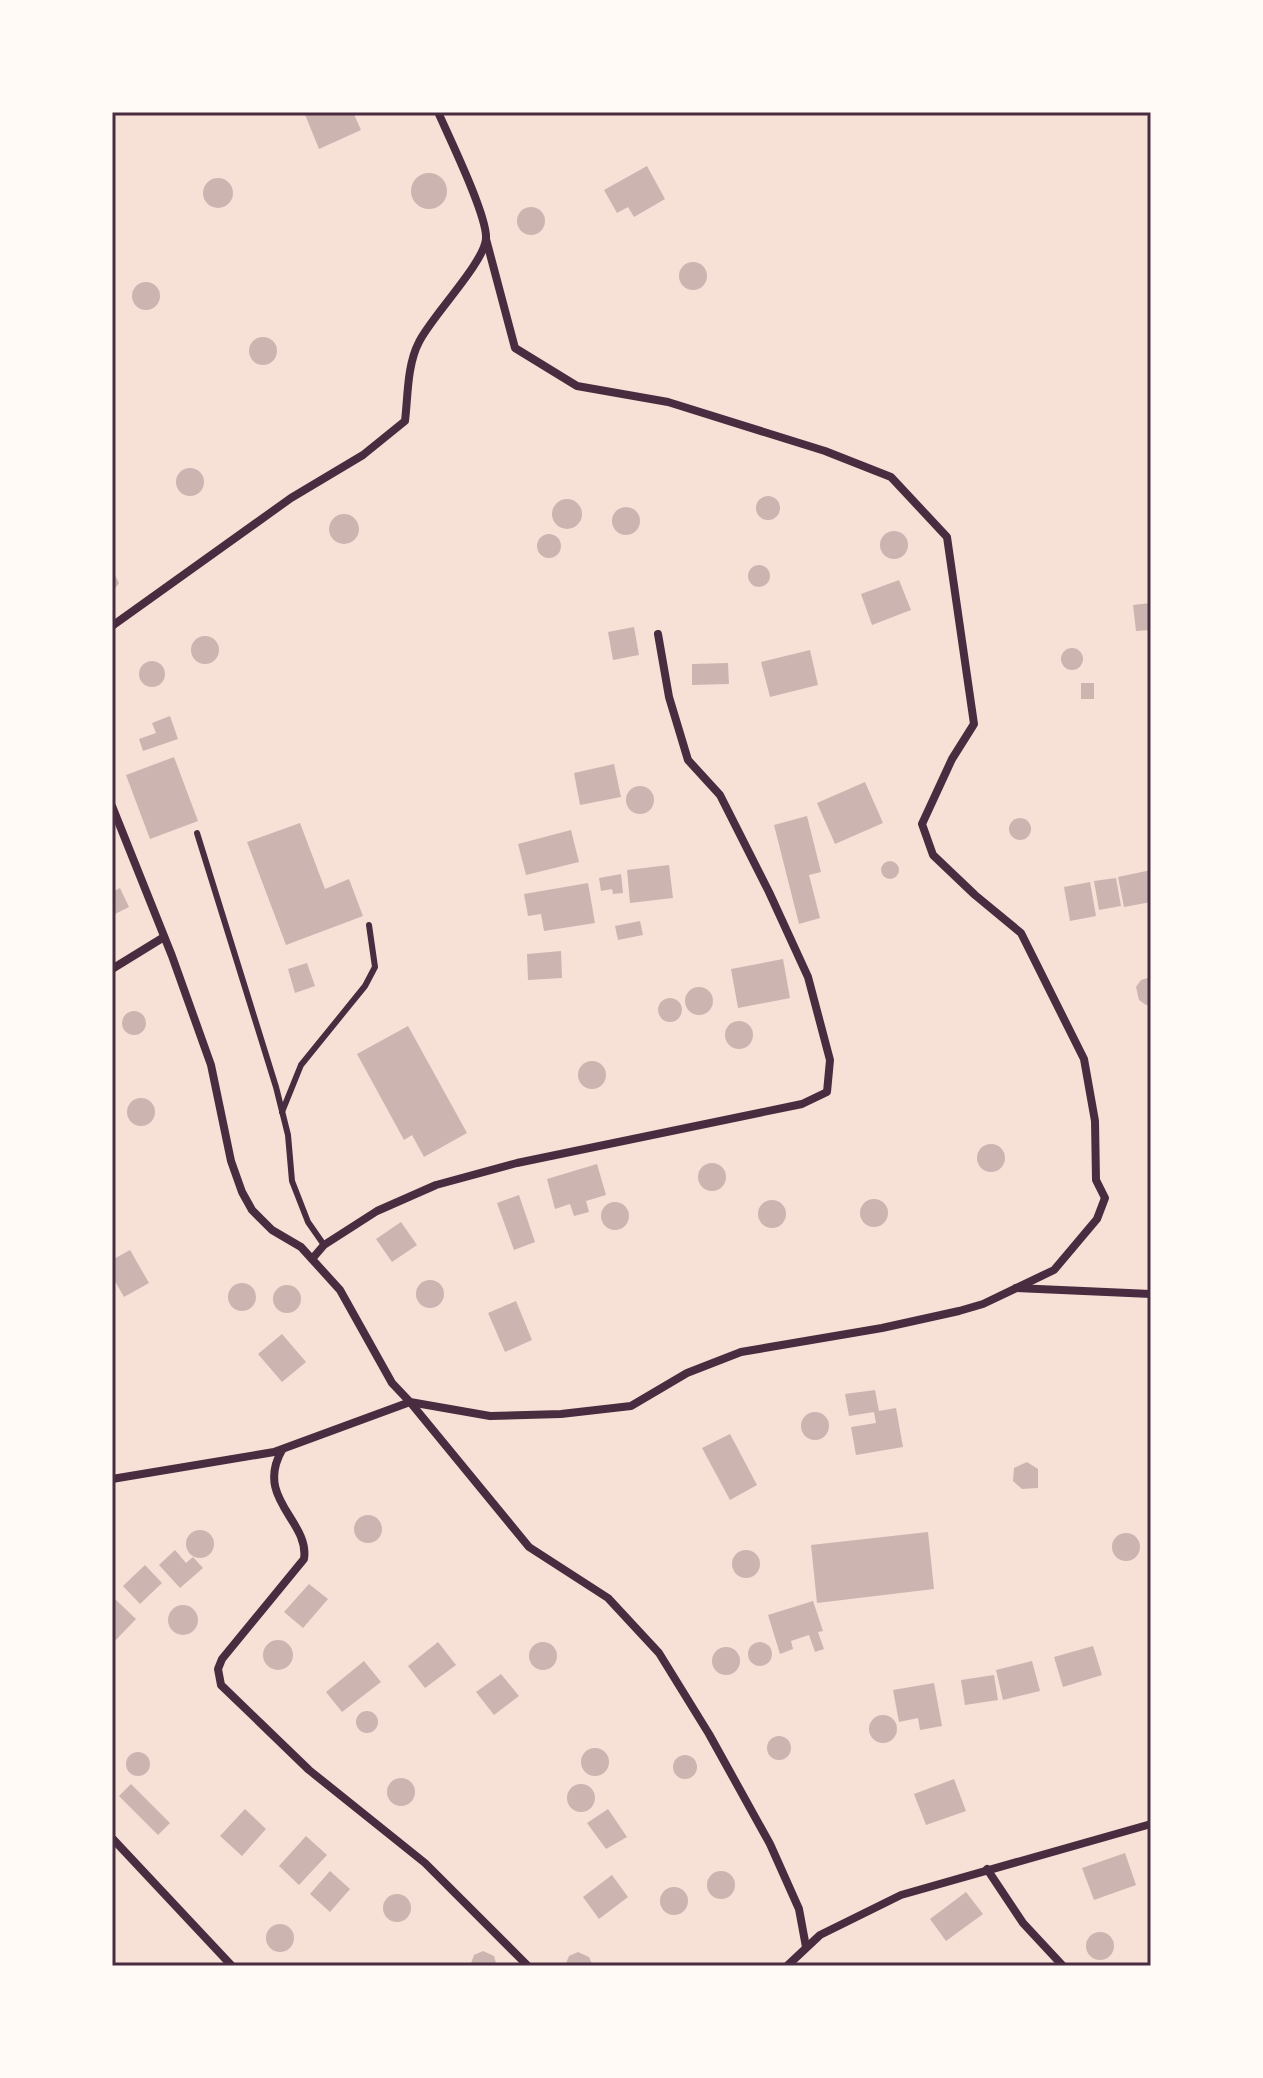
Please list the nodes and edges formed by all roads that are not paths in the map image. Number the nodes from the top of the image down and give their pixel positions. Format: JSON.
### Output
{"nodes":[{"id":1,"x":438,"y":112,"type":"edge"},
{"id":2,"x":486,"y":239,"type":"junction"},
{"id":3,"x":112,"y":626,"type":"edge"},
{"id":4,"x":658,"y":634,"type":"dead end"},
{"id":5,"x":112,"y":806,"type":"edge"},
{"id":6,"x":197,"y":833,"type":"dead end"},
{"id":7,"x":369,"y":925,"type":"dead end"},
{"id":8,"x":164,"y":937,"type":"junction"},
{"id":9,"x":112,"y":969,"type":"edge"},
{"id":10,"x":282,"y":1112,"type":"junction"},
{"id":11,"x":324,"y":1245,"type":"junction"},
{"id":12,"x":312,"y":1259,"type":"junction"},
{"id":13,"x":1015,"y":1288,"type":"junction"},
{"id":14,"x":1151,"y":1294,"type":"edge"},
{"id":15,"x":410,"y":1402,"type":"junction"},
{"id":16,"x":282,"y":1450,"type":"junction"},
{"id":17,"x":112,"y":1479,"type":"edge"},
{"id":18,"x":1151,"y":1824,"type":"edge"},
{"id":19,"x":112,"y":1838,"type":"edge"},
{"id":20,"x":987,"y":1869,"type":"junction"},
{"id":21,"x":806,"y":1947,"type":"junction"},
{"id":22,"x":232,"y":1966,"type":"edge"},
{"id":23,"x":528,"y":1966,"type":"edge"},
{"id":24,"x":787,"y":1966,"type":"edge"},
{"id":25,"x":1063,"y":1966,"type":"edge"}],
"edges":[{"from":1,"to":2,"type":"street"},
{"from":2,"to":3,"type":"street"},
{"from":2,"to":13,"type":"street"},
{"from":4,"to":11,"type":"street"},
{"from":5,"to":8,"type":"street"},
{"from":6,"to":10,"type":"lane"},
{"from":7,"to":10,"type":"lane"},
{"from":8,"to":9,"type":"street"},
{"from":8,"to":12,"type":"street"},
{"from":10,"to":11,"type":"lane"},
{"from":11,"to":12,"type":"street"},
{"from":12,"to":15,"type":"street"},
{"from":13,"to":14,"type":"street"},
{"from":13,"to":15,"type":"street"},
{"from":15,"to":16,"type":"street"},
{"from":15,"to":21,"type":"street"},
{"from":16,"to":17,"type":"street"},
{"from":16,"to":23,"type":"street"},
{"from":18,"to":20,"type":"street"},
{"from":19,"to":22,"type":"street"},
{"from":20,"to":21,"type":"street"},
{"from":20,"to":25,"type":"street"},
{"from":21,"to":24,"type":"street"}]}
